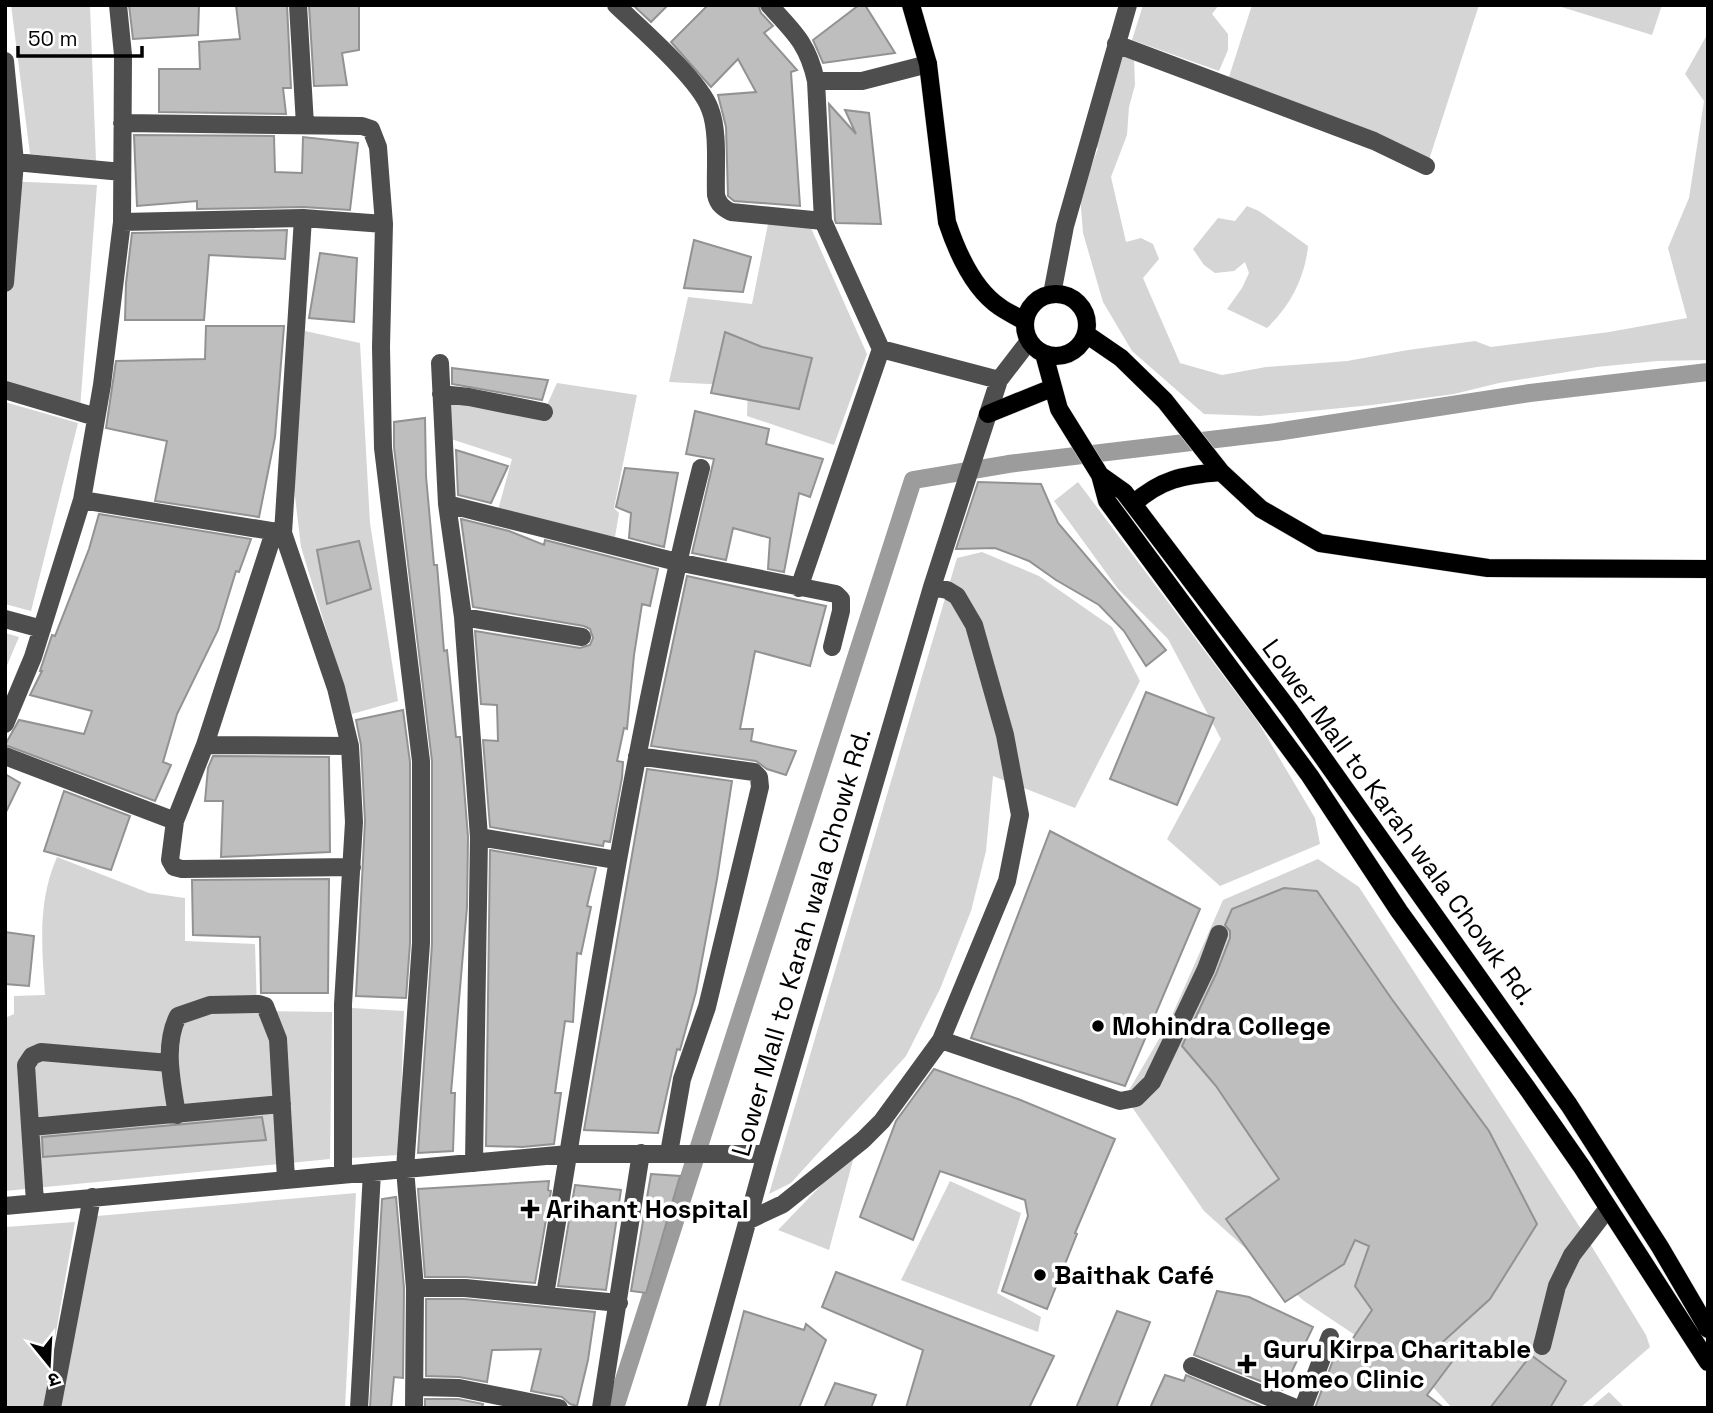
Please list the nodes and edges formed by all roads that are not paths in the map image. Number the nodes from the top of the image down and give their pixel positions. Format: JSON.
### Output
{"nodes":[{"id":1,"x":118,"y":5,"type":"edge"},
{"id":2,"x":298,"y":5,"type":"edge"},
{"id":3,"x":616,"y":5,"type":"edge"},
{"id":4,"x":769,"y":5,"type":"edge"},
{"id":5,"x":911,"y":5,"type":"edge"},
{"id":6,"x":1128,"y":5,"type":"edge"},
{"id":7,"x":1116,"y":44,"type":"junction"},
{"id":8,"x":5,"y":61,"type":"edge"},
{"id":9,"x":928,"y":64,"type":"junction"},
{"id":10,"x":816,"y":81,"type":"junction"},
{"id":11,"x":122,"y":123,"type":"junction"},
{"id":12,"x":305,"y":125,"type":"junction"},
{"id":13,"x":15,"y":162,"type":"junction"},
{"id":14,"x":1426,"y":166,"type":"dead end"},
{"id":15,"x":122,"y":172,"type":"junction"},
{"id":16,"x":303,"y":218,"type":"junction"},
{"id":17,"x":823,"y":221,"type":"junction"},
{"id":18,"x":122,"y":222,"type":"junction"},
{"id":19,"x":384,"y":224,"type":"junction"},
{"id":20,"x":5,"y":284,"type":"edge"},
{"id":21,"x":1052,"y":294,"type":"junction"},
{"id":22,"x":1024,"y":321,"type":"junction"},
{"id":23,"x":1086,"y":334,"type":"junction"},
{"id":24,"x":1029,"y":341,"type":"junction"},
{"id":25,"x":881,"y":349,"type":"junction"},
{"id":26,"x":1044,"y":354,"type":"junction"},
{"id":27,"x":440,"y":363,"type":"dead end"},
{"id":28,"x":999,"y":380,"type":"junction"},
{"id":29,"x":1052,"y":388,"type":"junction"},
{"id":30,"x":5,"y":390,"type":"edge"},
{"id":31,"x":442,"y":394,"type":"junction"},
{"id":32,"x":544,"y":412,"type":"dead end"},
{"id":33,"x":988,"y":414,"type":"junction"},
{"id":34,"x":96,"y":417,"type":"junction"},
{"id":35,"x":1217,"y":466,"type":"junction"},
{"id":36,"x":701,"y":468,"type":"dead end"},
{"id":37,"x":1098,"y":472,"type":"junction"},
{"id":38,"x":82,"y":500,"type":"junction"},
{"id":39,"x":447,"y":504,"type":"junction"},
{"id":40,"x":1133,"y":505,"type":"junction"},
{"id":41,"x":279,"y":533,"type":"junction"},
{"id":42,"x":677,"y":562,"type":"junction"},
{"id":43,"x":1708,"y":569,"type":"edge"},
{"id":44,"x":932,"y":587,"type":"junction"},
{"id":45,"x":799,"y":588,"type":"junction"},
{"id":46,"x":463,"y":617,"type":"junction"},
{"id":47,"x":5,"y":619,"type":"edge"},
{"id":48,"x":42,"y":629,"type":"junction"},
{"id":49,"x":582,"y":637,"type":"dead end"},
{"id":50,"x":832,"y":647,"type":"dead end"},
{"id":51,"x":5,"y":724,"type":"edge"},
{"id":52,"x":205,"y":745,"type":"junction"},
{"id":53,"x":350,"y":746,"type":"junction"},
{"id":54,"x":5,"y":756,"type":"edge"},
{"id":55,"x":638,"y":756,"type":"junction"},
{"id":56,"x":175,"y":821,"type":"junction"},
{"id":57,"x":479,"y":837,"type":"junction"},
{"id":58,"x":616,"y":860,"type":"junction"},
{"id":59,"x":352,"y":867,"type":"junction"},
{"id":60,"x":1219,"y":934,"type":"dead end"},
{"id":61,"x":941,"y":1040,"type":"junction"},
{"id":62,"x":169,"y":1063,"type":"junction"},
{"id":63,"x":282,"y":1104,"type":"junction"},
{"id":64,"x":177,"y":1115,"type":"junction"},
{"id":65,"x":31,"y":1127,"type":"junction"},
{"id":66,"x":641,"y":1153,"type":"junction"},
{"id":67,"x":669,"y":1153,"type":"junction"},
{"id":68,"x":568,"y":1154,"type":"junction"},
{"id":69,"x":766,"y":1154,"type":"junction"},
{"id":70,"x":1600,"y":1154,"type":"junction"},
{"id":71,"x":474,"y":1163,"type":"junction"},
{"id":72,"x":1581,"y":1167,"type":"junction"},
{"id":73,"x":405,"y":1169,"type":"junction"},
{"id":74,"x":372,"y":1172,"type":"junction"},
{"id":75,"x":343,"y":1175,"type":"junction"},
{"id":76,"x":286,"y":1180,"type":"junction"},
{"id":77,"x":92,"y":1197,"type":"junction"},
{"id":78,"x":35,"y":1202,"type":"junction"},
{"id":79,"x":5,"y":1206,"type":"edge"},
{"id":80,"x":1608,"y":1208,"type":"junction"},
{"id":81,"x":747,"y":1221,"type":"junction"},
{"id":82,"x":415,"y":1289,"type":"junction"},
{"id":83,"x":545,"y":1295,"type":"junction"},
{"id":84,"x":619,"y":1303,"type":"junction"},
{"id":85,"x":1708,"y":1329,"type":"edge"},
{"id":86,"x":1330,"y":1337,"type":"dead end"},
{"id":87,"x":1542,"y":1346,"type":"dead end"},
{"id":88,"x":1708,"y":1362,"type":"edge"},
{"id":89,"x":1192,"y":1366,"type":"dead end"},
{"id":90,"x":415,"y":1387,"type":"junction"},
{"id":91,"x":1305,"y":1406,"type":"edge"},
{"id":92,"x":52,"y":1408,"type":"edge"},
{"id":93,"x":359,"y":1408,"type":"edge"},
{"id":94,"x":414,"y":1408,"type":"edge"},
{"id":95,"x":559,"y":1408,"type":"edge"},
{"id":96,"x":601,"y":1408,"type":"edge"},
{"id":97,"x":696,"y":1408,"type":"edge"}],
"edges":[{"from":1,"to":11,"type":"street"},
{"from":2,"to":12,"type":"street"},
{"from":3,"to":17,"type":"street"},
{"from":4,"to":10,"type":"street"},
{"from":5,"to":9,"type":"main road"},
{"from":6,"to":7,"type":"street"},
{"from":7,"to":14,"type":"street"},
{"from":7,"to":21,"type":"street"},
{"from":8,"to":13,"type":"street"},
{"from":9,"to":10,"type":"street"},
{"from":9,"to":22,"type":"main road"},
{"from":10,"to":17,"type":"street"},
{"from":11,"to":12,"type":"street"},
{"from":11,"to":15,"type":"street"},
{"from":12,"to":19,"type":"street"},
{"from":13,"to":15,"type":"street"},
{"from":13,"to":20,"type":"street"},
{"from":15,"to":18,"type":"street"},
{"from":16,"to":18,"type":"street"},
{"from":16,"to":19,"type":"street"},
{"from":16,"to":41,"type":"street"},
{"from":17,"to":25,"type":"street"},
{"from":18,"to":34,"type":"street"},
{"from":19,"to":73,"type":"street"},
{"from":21,"to":22,"type":"main road"},
{"from":21,"to":23,"type":"main road"},
{"from":22,"to":24,"type":"main road"},
{"from":23,"to":26,"type":"main road"},
{"from":23,"to":35,"type":"main road"},
{"from":24,"to":26,"type":"main road"},
{"from":24,"to":28,"type":"street","name":"Lower Mall to Karah wala Chowk Rd."},
{"from":25,"to":28,"type":"street"},
{"from":25,"to":45,"type":"street"},
{"from":26,"to":29,"type":"main road","name":"Lower Mall to Karah wala Chowk Rd."},
{"from":27,"to":31,"type":"street"},
{"from":28,"to":33,"type":"street","name":"Lower Mall to Karah wala Chowk Rd."},
{"from":29,"to":33,"type":"main road"},
{"from":29,"to":37,"type":"main road","name":"Lower Mall to Karah wala Chowk Rd."},
{"from":30,"to":34,"type":"street"},
{"from":31,"to":32,"type":"street"},
{"from":31,"to":39,"type":"street"},
{"from":33,"to":44,"type":"street","name":"Lower Mall to Karah wala Chowk Rd."},
{"from":34,"to":38,"type":"street"},
{"from":35,"to":40,"type":"main road"},
{"from":35,"to":43,"type":"main road"},
{"from":36,"to":42,"type":"street"},
{"from":37,"to":40,"type":"main road","name":"Lower Mall to Karah wala Chowk Rd."},
{"from":37,"to":72,"type":"main road"},
{"from":38,"to":41,"type":"street"},
{"from":38,"to":48,"type":"street"},
{"from":39,"to":42,"type":"street"},
{"from":39,"to":46,"type":"street"},
{"from":40,"to":70,"type":"main road","name":"Lower Mall to Karah wala Chowk Rd."},
{"from":41,"to":52,"type":"street"},
{"from":41,"to":53,"type":"street"},
{"from":42,"to":45,"type":"street"},
{"from":42,"to":55,"type":"street"},
{"from":44,"to":61,"type":"street"},
{"from":44,"to":69,"type":"street","name":"Lower Mall to Karah wala Chowk Rd."},
{"from":45,"to":50,"type":"street"},
{"from":46,"to":49,"type":"street"},
{"from":46,"to":57,"type":"street"},
{"from":47,"to":48,"type":"street"},
{"from":48,"to":51,"type":"street"},
{"from":52,"to":53,"type":"street"},
{"from":52,"to":56,"type":"street"},
{"from":53,"to":59,"type":"street"},
{"from":54,"to":56,"type":"street"},
{"from":55,"to":58,"type":"street"},
{"from":55,"to":67,"type":"street"},
{"from":56,"to":59,"type":"street"},
{"from":57,"to":58,"type":"street"},
{"from":57,"to":71,"type":"street"},
{"from":58,"to":68,"type":"street"},
{"from":59,"to":75,"type":"street"},
{"from":60,"to":61,"type":"street"},
{"from":61,"to":81,"type":"street"},
{"from":62,"to":63,"type":"street"},
{"from":62,"to":64,"type":"street"},
{"from":62,"to":65,"type":"street"},
{"from":63,"to":64,"type":"street"},
{"from":63,"to":76,"type":"street"},
{"from":64,"to":65,"type":"street"},
{"from":65,"to":78,"type":"street"},
{"from":66,"to":67,"type":"street"},
{"from":66,"to":68,"type":"street"},
{"from":66,"to":84,"type":"street"},
{"from":67,"to":69,"type":"street"},
{"from":68,"to":71,"type":"street"},
{"from":68,"to":83,"type":"street"},
{"from":69,"to":81,"type":"street","name":"Lower Mall to Karah wala Chowk Rd."},
{"from":70,"to":72,"type":"main road"},
{"from":70,"to":85,"type":"main road","name":"Lower Mall to Karah wala Chowk Rd."},
{"from":71,"to":73,"type":"street"},
{"from":72,"to":80,"type":"main road"},
{"from":73,"to":74,"type":"street"},
{"from":73,"to":82,"type":"street"},
{"from":74,"to":75,"type":"street"},
{"from":74,"to":93,"type":"street"},
{"from":75,"to":76,"type":"street"},
{"from":76,"to":77,"type":"street"},
{"from":77,"to":78,"type":"street"},
{"from":77,"to":92,"type":"street"},
{"from":78,"to":79,"type":"street"},
{"from":80,"to":87,"type":"street"},
{"from":80,"to":88,"type":"main road"},
{"from":81,"to":97,"type":"street","name":"Lower Mall to Karah wala Chowk Rd."},
{"from":82,"to":83,"type":"street"},
{"from":82,"to":90,"type":"street"},
{"from":83,"to":84,"type":"street"},
{"from":84,"to":96,"type":"street"},
{"from":86,"to":91,"type":"street"},
{"from":89,"to":91,"type":"street"},
{"from":90,"to":94,"type":"street"},
{"from":90,"to":95,"type":"street"}]}
